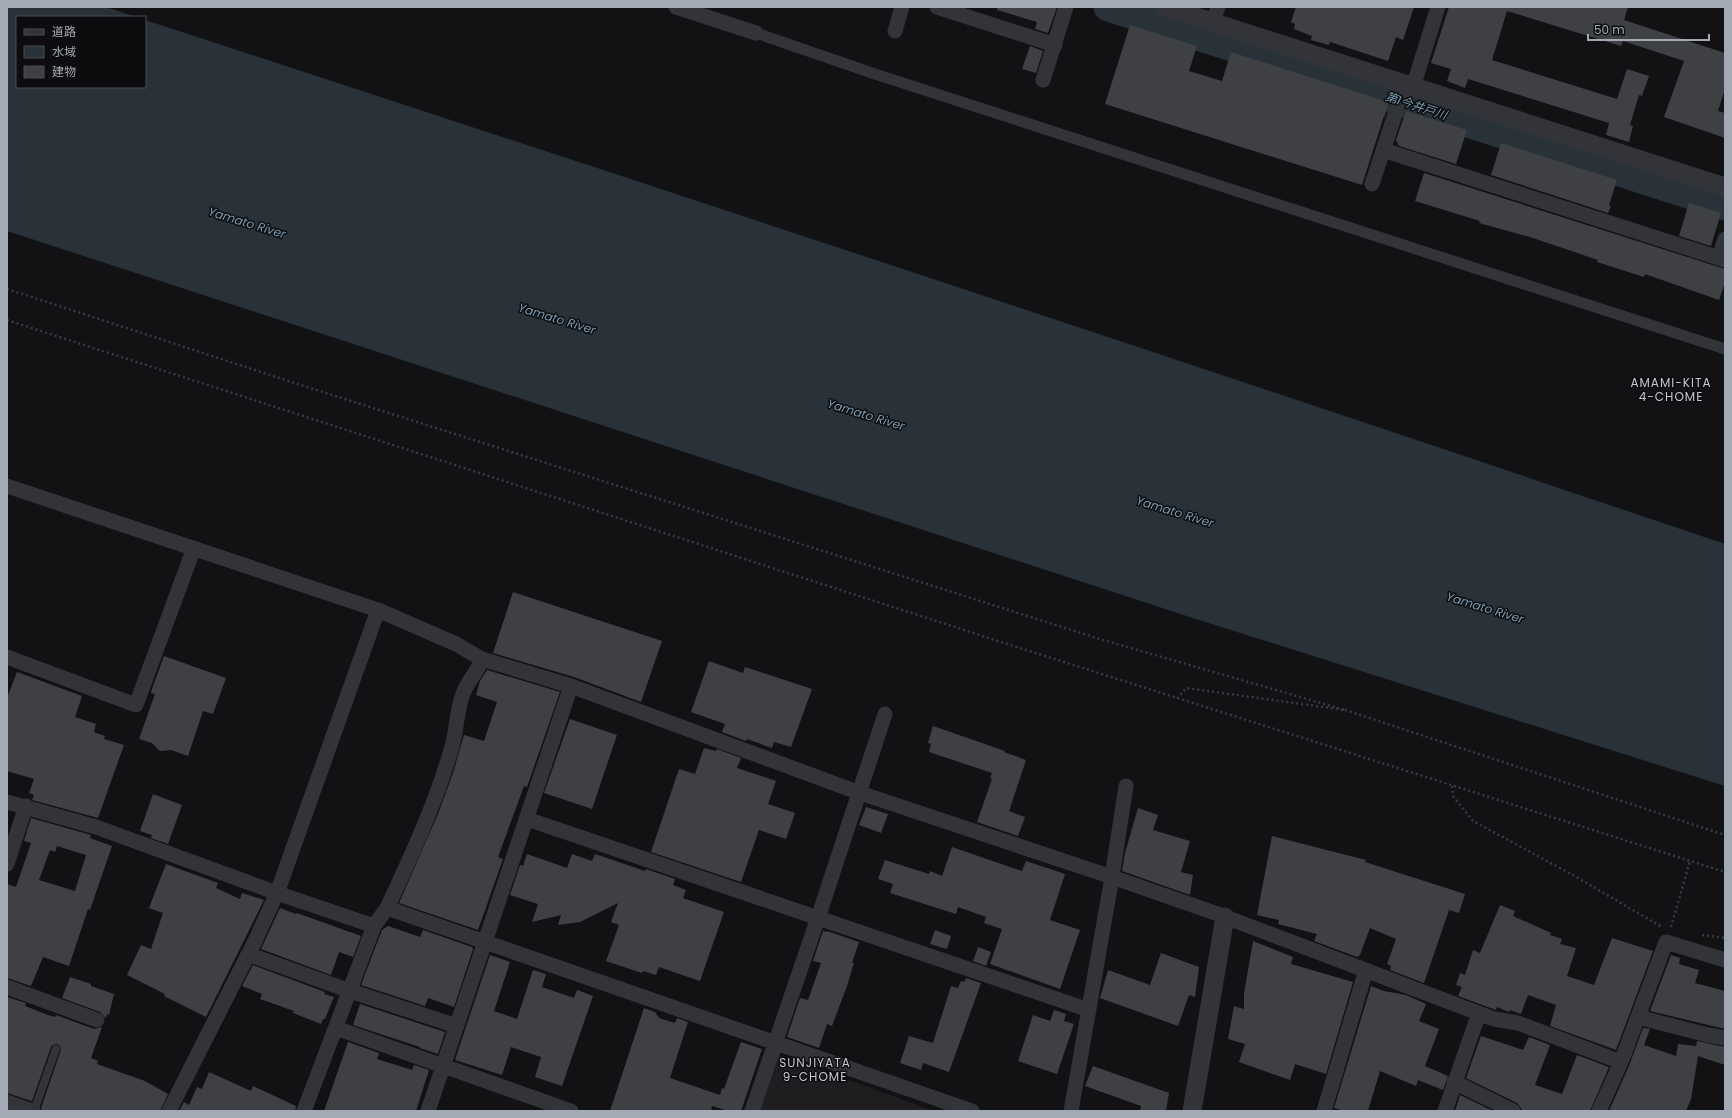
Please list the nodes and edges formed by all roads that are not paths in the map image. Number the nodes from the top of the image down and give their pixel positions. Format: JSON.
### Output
{"nodes":[{"id":1,"x":676,"y":7,"type":"edge"},
{"id":2,"x":902,"y":7,"type":"edge"},
{"id":3,"x":937,"y":7,"type":"edge"},
{"id":4,"x":1066,"y":7,"type":"edge"},
{"id":5,"x":1165,"y":7,"type":"edge"},
{"id":6,"x":1438,"y":7,"type":"edge"},
{"id":7,"x":1215,"y":15,"type":"edge"},
{"id":8,"x":895,"y":30,"type":"dead end"},
{"id":9,"x":756,"y":33,"type":"joint"},
{"id":10,"x":1055,"y":44,"type":"junction"},
{"id":11,"x":1043,"y":80,"type":"dead end"},
{"id":12,"x":1408,"y":85,"type":"junction"},
{"id":13,"x":1384,"y":150,"type":"junction"},
{"id":14,"x":1372,"y":184,"type":"dead end"},
{"id":15,"x":1725,"y":187,"type":"edge"},
{"id":16,"x":1725,"y":239,"type":"edge"},
{"id":17,"x":1721,"y":258,"type":"edge"},
{"id":18,"x":1725,"y":349,"type":"edge"},
{"id":19,"x":7,"y":486,"type":"edge"},
{"id":20,"x":194,"y":548,"type":"junction"},
{"id":21,"x":378,"y":610,"type":"junction"},
{"id":22,"x":7,"y":657,"type":"edge"},
{"id":23,"x":482,"y":659,"type":"junction"},
{"id":24,"x":571,"y":686,"type":"junction"},
{"id":25,"x":885,"y":714,"type":"dead end"},
{"id":26,"x":1126,"y":786,"type":"dead end"},
{"id":27,"x":860,"y":793,"type":"junction"},
{"id":28,"x":7,"y":802,"type":"edge"},
{"id":29,"x":26,"y":806,"type":"junction"},
{"id":30,"x":527,"y":819,"type":"junction"},
{"id":31,"x":7,"y":864,"type":"edge"},
{"id":32,"x":1112,"y":877,"type":"junction"},
{"id":33,"x":277,"y":893,"type":"junction"},
{"id":34,"x":387,"y":908,"type":"junction"},
{"id":35,"x":1225,"y":917,"type":"junction"},
{"id":36,"x":818,"y":918,"type":"junction"},
{"id":37,"x":374,"y":926,"type":"junction"},
{"id":38,"x":485,"y":943,"type":"junction"},
{"id":39,"x":248,"y":954,"type":"junction"},
{"id":40,"x":1725,"y":960,"type":"edge"},
{"id":41,"x":1366,"y":970,"type":"junction"},
{"id":42,"x":7,"y":986,"type":"edge"},
{"id":43,"x":350,"y":991,"type":"junction"},
{"id":44,"x":1089,"y":1010,"type":"junction"},
{"id":45,"x":1479,"y":1013,"type":"junction"},
{"id":46,"x":1638,"y":1017,"type":"junction"},
{"id":47,"x":97,"y":1020,"type":"dead end"},
{"id":48,"x":457,"y":1026,"type":"junction"},
{"id":49,"x":336,"y":1028,"type":"junction"},
{"id":50,"x":1725,"y":1038,"type":"edge"},
{"id":51,"x":775,"y":1043,"type":"junction"},
{"id":52,"x":56,"y":1048,"type":"dead end"},
{"id":53,"x":1621,"y":1062,"type":"junction"},
{"id":54,"x":444,"y":1065,"type":"junction"},
{"id":55,"x":1454,"y":1082,"type":"junction"},
{"id":56,"x":7,"y":1102,"type":"edge"},
{"id":57,"x":34,"y":1111,"type":"edge"},
{"id":58,"x":169,"y":1111,"type":"edge"},
{"id":59,"x":304,"y":1111,"type":"edge"},
{"id":60,"x":428,"y":1111,"type":"edge"},
{"id":61,"x":572,"y":1111,"type":"edge"},
{"id":62,"x":752,"y":1111,"type":"edge"},
{"id":63,"x":972,"y":1111,"type":"edge"},
{"id":64,"x":1071,"y":1111,"type":"edge"},
{"id":65,"x":1192,"y":1111,"type":"edge"},
{"id":66,"x":1324,"y":1111,"type":"edge"},
{"id":67,"x":1445,"y":1111,"type":"edge"},
{"id":68,"x":1513,"y":1111,"type":"edge"},
{"id":69,"x":1599,"y":1111,"type":"edge"}],
"edges":[{"from":1,"to":9,"type":"street"},
{"from":2,"to":8,"type":"street"},
{"from":3,"to":10,"type":"street"},
{"from":4,"to":10,"type":"street"},
{"from":5,"to":7,"type":"street"},
{"from":6,"to":12,"type":"street"},
{"from":7,"to":12,"type":"street"},
{"from":9,"to":18,"type":"street"},
{"from":10,"to":11,"type":"street"},
{"from":12,"to":13,"type":"street"},
{"from":12,"to":15,"type":"street"},
{"from":13,"to":14,"type":"street"},
{"from":13,"to":17,"type":"street"},
{"from":16,"to":17,"type":"street"},
{"from":19,"to":20,"type":"street"},
{"from":20,"to":21,"type":"street"},
{"from":20,"to":22,"type":"street"},
{"from":21,"to":23,"type":"street"},
{"from":21,"to":33,"type":"street"},
{"from":23,"to":24,"type":"street"},
{"from":23,"to":34,"type":"street"},
{"from":24,"to":27,"type":"street"},
{"from":24,"to":30,"type":"street"},
{"from":25,"to":27,"type":"street"},
{"from":26,"to":32,"type":"street"},
{"from":27,"to":32,"type":"street"},
{"from":27,"to":36,"type":"street"},
{"from":28,"to":29,"type":"street"},
{"from":29,"to":31,"type":"street"},
{"from":29,"to":33,"type":"street"},
{"from":30,"to":36,"type":"street"},
{"from":30,"to":38,"type":"street"},
{"from":32,"to":35,"type":"street"},
{"from":32,"to":44,"type":"street"},
{"from":33,"to":37,"type":"street"},
{"from":33,"to":39,"type":"street"},
{"from":34,"to":37,"type":"street"},
{"from":34,"to":38,"type":"street"},
{"from":35,"to":41,"type":"street"},
{"from":35,"to":65,"type":"street"},
{"from":36,"to":44,"type":"street"},
{"from":36,"to":51,"type":"street"},
{"from":37,"to":43,"type":"street"},
{"from":38,"to":48,"type":"street"},
{"from":38,"to":51,"type":"street"},
{"from":39,"to":43,"type":"street"},
{"from":39,"to":58,"type":"street"},
{"from":40,"to":46,"type":"street"},
{"from":41,"to":45,"type":"street"},
{"from":41,"to":66,"type":"street"},
{"from":42,"to":47,"type":"street"},
{"from":43,"to":48,"type":"street"},
{"from":43,"to":49,"type":"street"},
{"from":44,"to":64,"type":"street"},
{"from":45,"to":53,"type":"street"},
{"from":45,"to":55,"type":"street"},
{"from":46,"to":50,"type":"street"},
{"from":46,"to":53,"type":"street"},
{"from":48,"to":54,"type":"street"},
{"from":49,"to":54,"type":"street"},
{"from":49,"to":59,"type":"street"},
{"from":51,"to":62,"type":"street"},
{"from":51,"to":63,"type":"street"},
{"from":52,"to":57,"type":"lane"},
{"from":53,"to":69,"type":"street"},
{"from":54,"to":60,"type":"street"},
{"from":54,"to":61,"type":"street"},
{"from":55,"to":67,"type":"street"},
{"from":55,"to":68,"type":"street"},
{"from":56,"to":57,"type":"street"}]}
